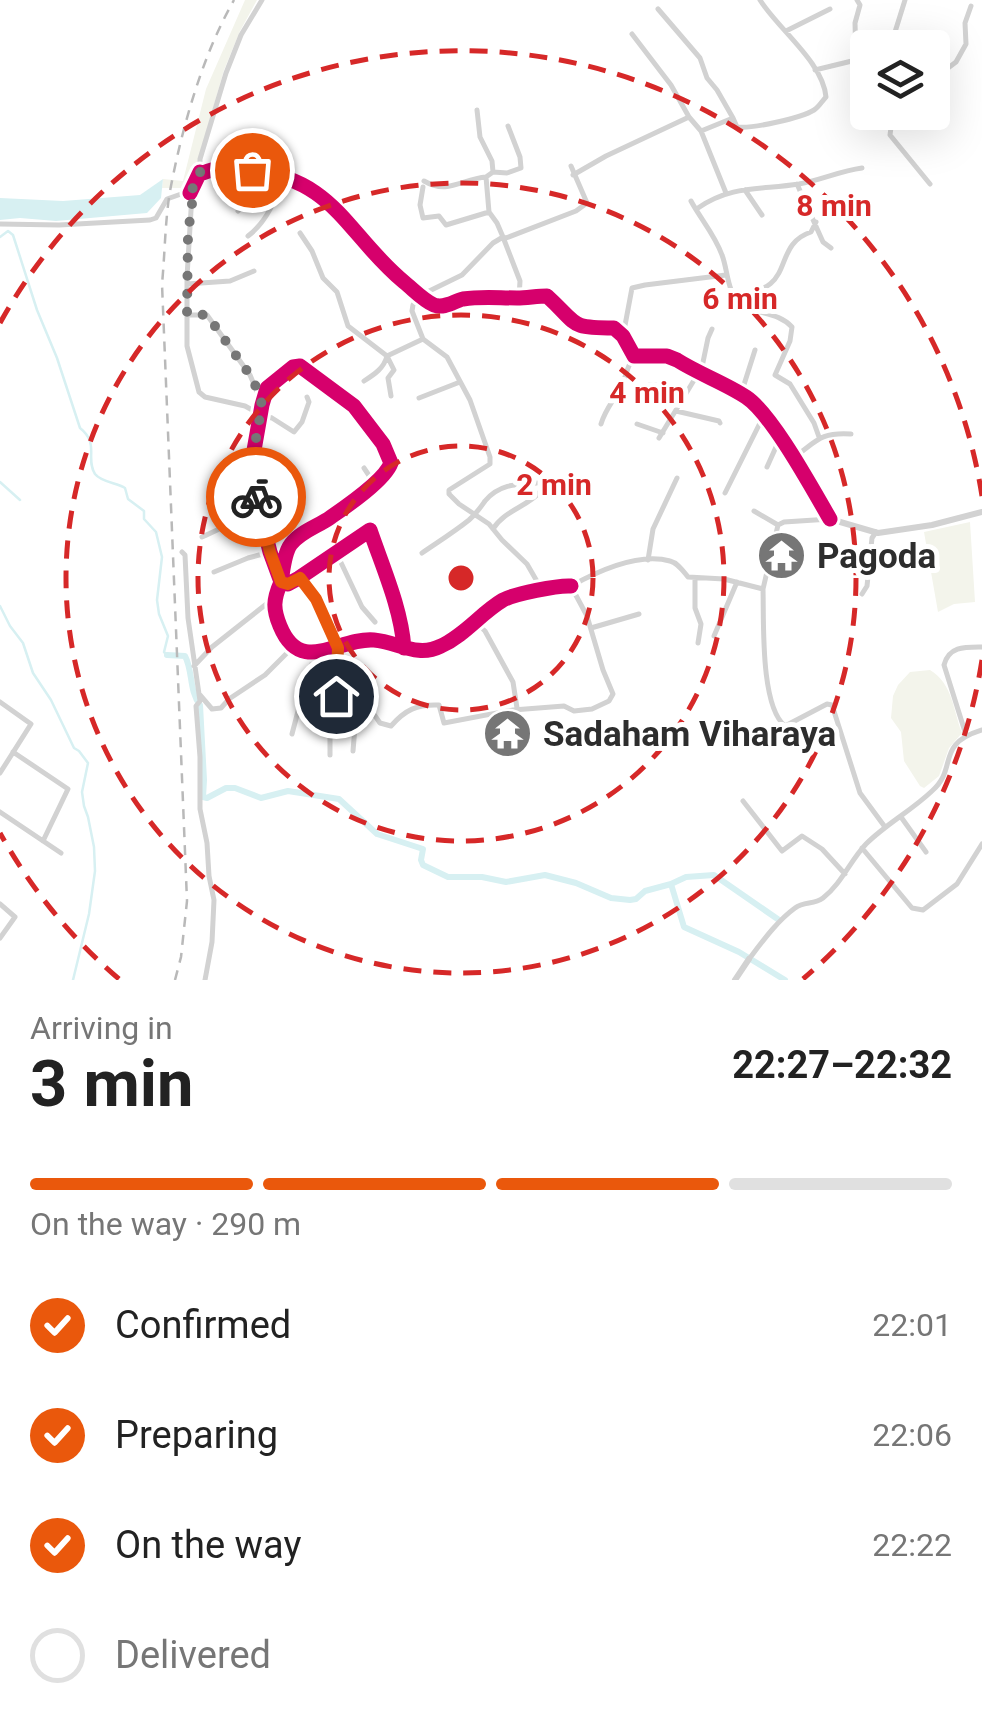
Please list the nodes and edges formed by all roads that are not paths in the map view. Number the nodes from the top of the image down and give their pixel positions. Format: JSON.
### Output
{"nodes":[{"id":1,"x":262,"y":0,"type":"edge"},
{"id":2,"x":760,"y":0,"type":"edge"},
{"id":3,"x":857,"y":0,"type":"edge"},
{"id":4,"x":905,"y":0,"type":"edge"},
{"id":5,"x":971,"y":6,"type":"dead end"},
{"id":6,"x":830,"y":9,"type":"dead end"},
{"id":7,"x":658,"y":10,"type":"dead end"},
{"id":8,"x":855,"y":30,"type":"edge"},
{"id":9,"x":896,"y":30,"type":"edge"},
{"id":10,"x":786,"y":32,"type":"junction"},
{"id":11,"x":632,"y":34,"type":"dead end"},
{"id":12,"x":850,"y":62,"type":"edge"},
{"id":13,"x":950,"y":66,"type":"edge"},
{"id":14,"x":816,"y":70,"type":"junction"},
{"id":15,"x":476,"y":110,"type":"dead end"},
{"id":16,"x":690,"y":117,"type":"junction"},
{"id":17,"x":733,"y":118,"type":"junction"},
{"id":18,"x":508,"y":126,"type":"dead end"},
{"id":19,"x":890,"y":130,"type":"edge"},
{"id":20,"x":701,"y":131,"type":"junction"},
{"id":21,"x":571,"y":166,"type":"dead end"},
{"id":22,"x":862,"y":168,"type":"dead end"},
{"id":23,"x":200,"y":172,"type":"junction"},
{"id":24,"x":265,"y":172,"type":"junction"},
{"id":25,"x":490,"y":174,"type":"junction"},
{"id":26,"x":280,"y":176,"type":"junction"},
{"id":27,"x":574,"y":176,"type":"junction"},
{"id":28,"x":796,"y":184,"type":"junction"},
{"id":29,"x":930,"y":184,"type":"dead end"},
{"id":30,"x":745,"y":190,"type":"junction"},
{"id":31,"x":726,"y":193,"type":"junction"},
{"id":32,"x":190,"y":194,"type":"junction"},
{"id":33,"x":691,"y":201,"type":"dead end"},
{"id":34,"x":697,"y":208,"type":"junction"},
{"id":35,"x":238,"y":211,"type":"dead end"},
{"id":36,"x":489,"y":212,"type":"junction"},
{"id":37,"x":762,"y":215,"type":"dead end"},
{"id":38,"x":816,"y":222,"type":"junction"},
{"id":39,"x":0,"y":224,"type":"edge"},
{"id":40,"x":300,"y":232,"type":"dead end"},
{"id":41,"x":248,"y":236,"type":"dead end"},
{"id":42,"x":503,"y":238,"type":"junction"},
{"id":43,"x":831,"y":248,"type":"dead end"},
{"id":44,"x":254,"y":271,"type":"dead end"},
{"id":45,"x":726,"y":274,"type":"junction"},
{"id":46,"x":187,"y":284,"type":"junction"},
{"id":47,"x":733,"y":294,"type":"junction"},
{"id":48,"x":420,"y":296,"type":"junction"},
{"id":49,"x":519,"y":298,"type":"junction"},
{"id":50,"x":187,"y":314,"type":"junction"},
{"id":51,"x":712,"y":329,"type":"dead end"},
{"id":52,"x":623,"y":336,"type":"junction"},
{"id":53,"x":423,"y":339,"type":"junction"},
{"id":54,"x":755,"y":350,"type":"dead end"},
{"id":55,"x":387,"y":356,"type":"junction"},
{"id":56,"x":634,"y":356,"type":"junction"},
{"id":57,"x":699,"y":373,"type":"junction"},
{"id":58,"x":364,"y":381,"type":"dead end"},
{"id":59,"x":460,"y":382,"type":"junction"},
{"id":60,"x":640,"y":387,"type":"dead end"},
{"id":61,"x":741,"y":394,"type":"junction"},
{"id":62,"x":686,"y":395,"type":"junction"},
{"id":63,"x":391,"y":396,"type":"dead end"},
{"id":64,"x":307,"y":398,"type":"dead end"},
{"id":65,"x":420,"y":398,"type":"dead end"},
{"id":66,"x":262,"y":405,"type":"junction"},
{"id":67,"x":676,"y":411,"type":"junction"},
{"id":68,"x":764,"y":414,"type":"junction"},
{"id":69,"x":261,"y":415,"type":"junction"},
{"id":70,"x":720,"y":423,"type":"dead end"},
{"id":71,"x":602,"y":424,"type":"dead end"},
{"id":72,"x":638,"y":424,"type":"dead end"},
{"id":73,"x":851,"y":434,"type":"dead end"},
{"id":74,"x":819,"y":437,"type":"junction"},
{"id":75,"x":782,"y":441,"type":"junction"},
{"id":76,"x":793,"y":458,"type":"junction"},
{"id":77,"x":767,"y":467,"type":"dead end"},
{"id":78,"x":364,"y":468,"type":"dead end"},
{"id":79,"x":677,"y":478,"type":"dead end"},
{"id":80,"x":374,"y":483,"type":"junction"},
{"id":81,"x":537,"y":483,"type":"dead end"},
{"id":82,"x":541,"y":491,"type":"dead end"},
{"id":83,"x":724,"y":493,"type":"dead end"},
{"id":84,"x":754,"y":511,"type":"dead end"},
{"id":85,"x":982,"y":512,"type":"edge"},
{"id":86,"x":260,"y":513,"type":"junction"},
{"id":87,"x":475,"y":515,"type":"junction"},
{"id":88,"x":830,"y":519,"type":"junction"},
{"id":89,"x":778,"y":526,"type":"junction"},
{"id":90,"x":493,"y":529,"type":"junction"},
{"id":91,"x":876,"y":532,"type":"junction"},
{"id":92,"x":202,"y":537,"type":"dead end"},
{"id":93,"x":182,"y":552,"type":"dead end"},
{"id":94,"x":270,"y":552,"type":"junction"},
{"id":95,"x":336,"y":552,"type":"junction"},
{"id":96,"x":422,"y":553,"type":"dead end"},
{"id":97,"x":648,"y":560,"type":"junction"},
{"id":98,"x":214,"y":572,"type":"dead end"},
{"id":99,"x":300,"y":578,"type":"junction"},
{"id":100,"x":696,"y":579,"type":"junction"},
{"id":101,"x":281,"y":582,"type":"junction"},
{"id":102,"x":736,"y":582,"type":"junction"},
{"id":103,"x":571,"y":586,"type":"junction"},
{"id":104,"x":763,"y":589,"type":"junction"},
{"id":105,"x":542,"y":590,"type":"junction"},
{"id":106,"x":862,"y":594,"type":"dead end"},
{"id":107,"x":274,"y":598,"type":"junction"},
{"id":108,"x":639,"y":614,"type":"dead end"},
{"id":109,"x":375,"y":622,"type":"dead end"},
{"id":110,"x":476,"y":623,"type":"junction"},
{"id":111,"x":590,"y":628,"type":"junction"},
{"id":112,"x":714,"y":636,"type":"dead end"},
{"id":113,"x":698,"y":643,"type":"dead end"},
{"id":114,"x":293,"y":647,"type":"junction"},
{"id":115,"x":982,"y":647,"type":"edge"},
{"id":116,"x":338,"y":648,"type":"junction"},
{"id":117,"x":404,"y":648,"type":"junction"},
{"id":118,"x":312,"y":652,"type":"junction"},
{"id":119,"x":194,"y":666,"type":"junction"},
{"id":120,"x":198,"y":692,"type":"junction"},
{"id":121,"x":339,"y":697,"type":"junction"},
{"id":122,"x":0,"y":702,"type":"edge"},
{"id":123,"x":515,"y":709,"type":"junction"},
{"id":124,"x":982,"y":730,"type":"edge"},
{"id":125,"x":292,"y":734,"type":"dead end"},
{"id":126,"x":966,"y":735,"type":"junction"},
{"id":127,"x":353,"y":751,"type":"dead end"},
{"id":128,"x":13,"y":752,"type":"junction"},
{"id":129,"x":330,"y":756,"type":"dead end"},
{"id":130,"x":0,"y":773,"type":"edge"},
{"id":131,"x":743,"y":801,"type":"dead end"},
{"id":132,"x":0,"y":812,"type":"edge"},
{"id":133,"x":901,"y":816,"type":"junction"},
{"id":134,"x":884,"y":827,"type":"junction"},
{"id":135,"x":43,"y":841,"type":"junction"},
{"id":136,"x":982,"y":844,"type":"edge"},
{"id":137,"x":862,"y":848,"type":"junction"},
{"id":138,"x":926,"y":852,"type":"dead end"},
{"id":139,"x":61,"y":853,"type":"dead end"},
{"id":140,"x":845,"y":874,"type":"junction"},
{"id":141,"x":0,"y":904,"type":"edge"},
{"id":142,"x":0,"y":938,"type":"edge"},
{"id":143,"x":749,"y":959,"type":"joint"},
{"id":144,"x":204,"y":980,"type":"edge"},
{"id":145,"x":735,"y":980,"type":"edge"}],
"edges":[{"from":1,"to":23,"type":"street"},
{"from":2,"to":10,"type":"street"},
{"from":3,"to":8,"type":"street"},
{"from":4,"to":9,"type":"street"},
{"from":5,"to":13,"type":"street"},
{"from":6,"to":10,"type":"street"},
{"from":7,"to":17,"type":"street"},
{"from":10,"to":14,"type":"street"},
{"from":11,"to":16,"type":"street"},
{"from":12,"to":14,"type":"street"},
{"from":14,"to":17,"type":"street"},
{"from":15,"to":25,"type":"street"},
{"from":16,"to":20,"type":"street"},
{"from":16,"to":27,"type":"street"},
{"from":17,"to":20,"type":"street"},
{"from":18,"to":25,"type":"street"},
{"from":19,"to":29,"type":"street"},
{"from":20,"to":31,"type":"street"},
{"from":21,"to":27,"type":"street"},
{"from":22,"to":28,"type":"street"},
{"from":23,"to":24,"type":"street"},
{"from":23,"to":32,"type":"street"},
{"from":24,"to":26,"type":"street"},
{"from":24,"to":35,"type":"street"},
{"from":25,"to":36,"type":"street"},
{"from":25,"to":36,"type":"street"},
{"from":26,"to":41,"type":"street"},
{"from":26,"to":48,"type":"street"},
{"from":27,"to":42,"type":"street"},
{"from":28,"to":30,"type":"street"},
{"from":28,"to":38,"type":"street"},
{"from":30,"to":31,"type":"street"},
{"from":30,"to":37,"type":"street"},
{"from":31,"to":34,"type":"street"},
{"from":32,"to":39,"type":"street"},
{"from":32,"to":46,"type":"street"},
{"from":33,"to":34,"type":"street"},
{"from":34,"to":45,"type":"street"},
{"from":36,"to":42,"type":"street"},
{"from":38,"to":43,"type":"street"},
{"from":38,"to":47,"type":"street"},
{"from":40,"to":55,"type":"street"},
{"from":42,"to":48,"type":"street"},
{"from":42,"to":49,"type":"street"},
{"from":44,"to":46,"type":"street"},
{"from":45,"to":47,"type":"street"},
{"from":45,"to":52,"type":"street"},
{"from":46,"to":50,"type":"street"},
{"from":47,"to":74,"type":"street"},
{"from":48,"to":49,"type":"street"},
{"from":48,"to":53,"type":"street"},
{"from":49,"to":52,"type":"street"},
{"from":50,"to":66,"type":"street"},
{"from":50,"to":69,"type":"street"},
{"from":51,"to":57,"type":"street"},
{"from":52,"to":56,"type":"street"},
{"from":53,"to":55,"type":"street"},
{"from":53,"to":59,"type":"street"},
{"from":54,"to":61,"type":"street"},
{"from":55,"to":58,"type":"street"},
{"from":55,"to":63,"type":"street"},
{"from":56,"to":57,"type":"street"},
{"from":56,"to":71,"type":"street"},
{"from":57,"to":61,"type":"street"},
{"from":57,"to":62,"type":"street"},
{"from":59,"to":65,"type":"street"},
{"from":59,"to":87,"type":"street"},
{"from":60,"to":62,"type":"street"},
{"from":61,"to":68,"type":"street"},
{"from":62,"to":67,"type":"street"},
{"from":64,"to":69,"type":"street"},
{"from":66,"to":69,"type":"street"},
{"from":66,"to":80,"type":"street"},
{"from":67,"to":70,"type":"street"},
{"from":67,"to":72,"type":"street"},
{"from":68,"to":75,"type":"street"},
{"from":68,"to":83,"type":"street"},
{"from":69,"to":86,"type":"street"},
{"from":73,"to":74,"type":"street"},
{"from":74,"to":76,"type":"street"},
{"from":75,"to":76,"type":"street"},
{"from":75,"to":77,"type":"street"},
{"from":76,"to":88,"type":"street"},
{"from":78,"to":80,"type":"street"},
{"from":79,"to":97,"type":"street"},
{"from":80,"to":101,"type":"street"},
{"from":81,"to":87,"type":"street"},
{"from":82,"to":90,"type":"street"},
{"from":84,"to":89,"type":"street"},
{"from":85,"to":91,"type":"street"},
{"from":86,"to":92,"type":"street"},
{"from":86,"to":94,"type":"street"},
{"from":87,"to":90,"type":"street"},
{"from":87,"to":96,"type":"street"},
{"from":88,"to":89,"type":"street"},
{"from":88,"to":91,"type":"street"},
{"from":89,"to":104,"type":"street"},
{"from":90,"to":105,"type":"street"},
{"from":91,"to":106,"type":"street"},
{"from":93,"to":119,"type":"street"},
{"from":94,"to":98,"type":"street"},
{"from":94,"to":101,"type":"street"},
{"from":95,"to":99,"type":"street"},
{"from":95,"to":109,"type":"street"},
{"from":95,"to":117,"type":"street"},
{"from":97,"to":100,"type":"street"},
{"from":97,"to":103,"type":"street"},
{"from":99,"to":101,"type":"street"},
{"from":99,"to":116,"type":"street"},
{"from":100,"to":102,"type":"street"},
{"from":100,"to":113,"type":"street"},
{"from":101,"to":107,"type":"street"},
{"from":102,"to":104,"type":"street"},
{"from":102,"to":112,"type":"street"},
{"from":103,"to":105,"type":"street"},
{"from":103,"to":111,"type":"street"},
{"from":104,"to":134,"type":"street"},
{"from":105,"to":110,"type":"street"},
{"from":107,"to":114,"type":"street"},
{"from":107,"to":119,"type":"street"},
{"from":108,"to":111,"type":"street"},
{"from":110,"to":117,"type":"street"},
{"from":110,"to":123,"type":"street"},
{"from":111,"to":123,"type":"street"},
{"from":114,"to":118,"type":"street"},
{"from":114,"to":120,"type":"street"},
{"from":115,"to":126,"type":"street"},
{"from":116,"to":117,"type":"street"},
{"from":116,"to":118,"type":"street"},
{"from":116,"to":121,"type":"street"},
{"from":118,"to":125,"type":"street"},
{"from":119,"to":120,"type":"street"},
{"from":120,"to":144,"type":"street"},
{"from":121,"to":123,"type":"street"},
{"from":121,"to":127,"type":"street"},
{"from":121,"to":129,"type":"street"},
{"from":122,"to":128,"type":"street"},
{"from":124,"to":126,"type":"street"},
{"from":126,"to":133,"type":"street"},
{"from":128,"to":130,"type":"street"},
{"from":128,"to":135,"type":"street"},
{"from":131,"to":140,"type":"street"},
{"from":132,"to":135,"type":"street"},
{"from":133,"to":134,"type":"street"},
{"from":133,"to":138,"type":"street"},
{"from":134,"to":137,"type":"street"},
{"from":135,"to":139,"type":"street"},
{"from":136,"to":137,"type":"street"},
{"from":137,"to":140,"type":"street"},
{"from":140,"to":143,"type":"street"},
{"from":141,"to":142,"type":"street"},
{"from":143,"to":145,"type":"street"}]}
